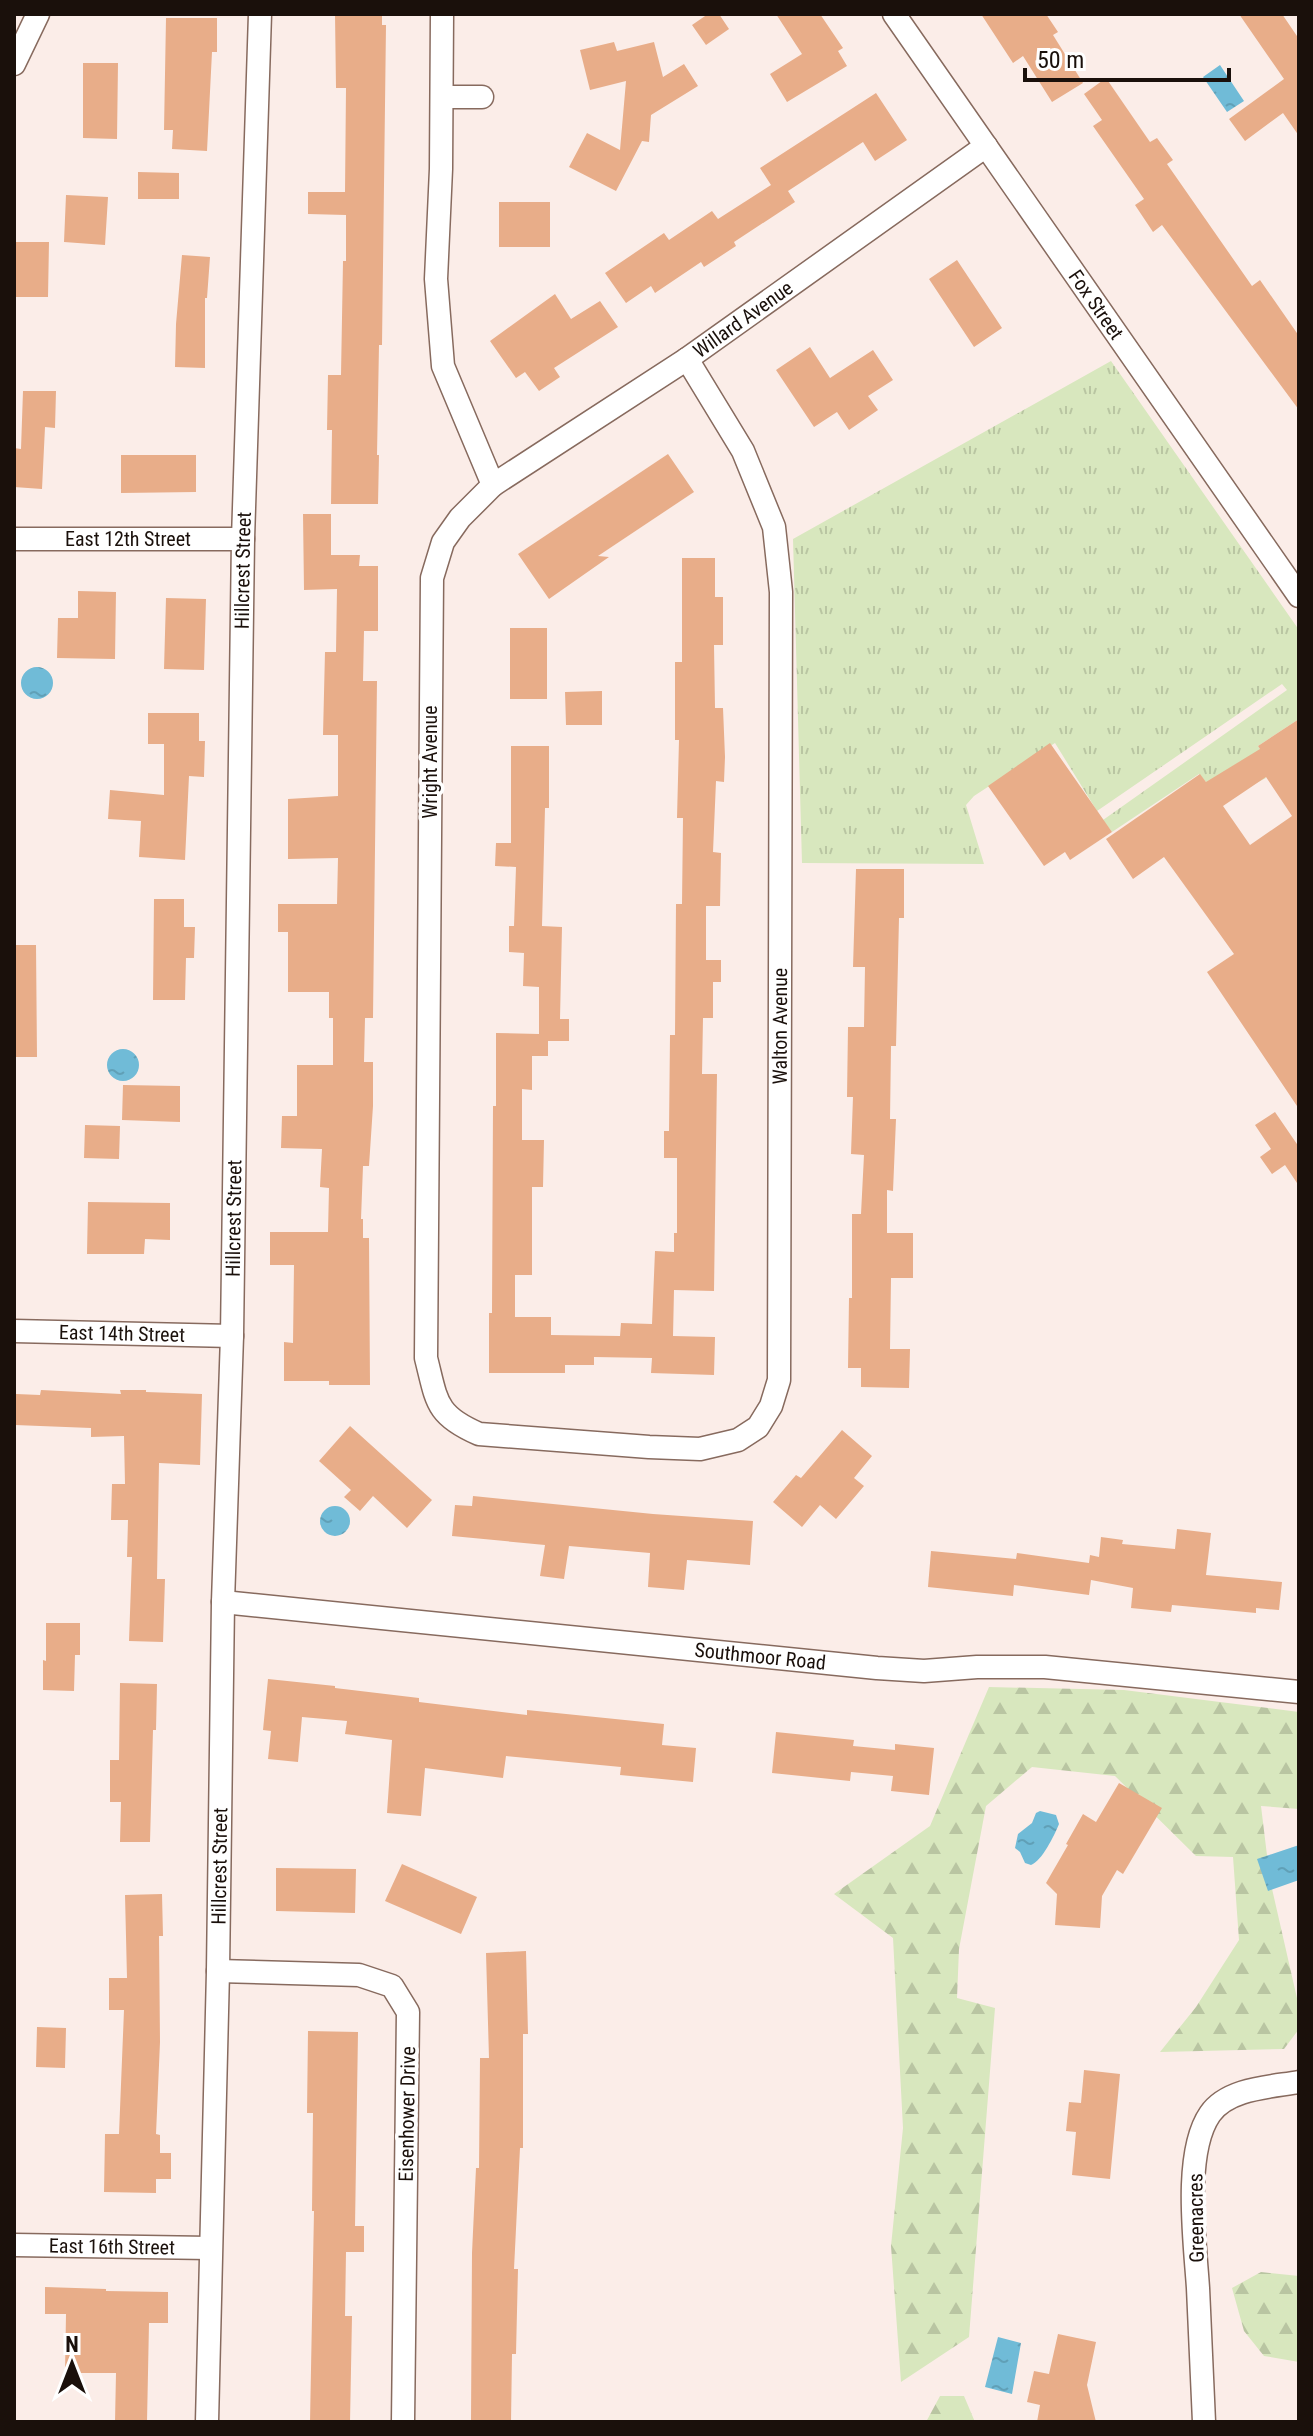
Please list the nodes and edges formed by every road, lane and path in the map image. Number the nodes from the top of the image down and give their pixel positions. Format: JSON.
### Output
{"nodes":[{"id":1,"x":38,"y":14,"type":"edge"},
{"id":2,"x":260,"y":14,"type":"edge"},
{"id":3,"x":442,"y":14,"type":"edge"},
{"id":4,"x":894,"y":14,"type":"edge"},
{"id":5,"x":14,"y":64,"type":"edge"},
{"id":6,"x":442,"y":97,"type":"junction"},
{"id":7,"x":482,"y":97,"type":"dead end"},
{"id":8,"x":986,"y":146,"type":"junction"},
{"id":9,"x":687,"y":359,"type":"junction"},
{"id":10,"x":493,"y":485,"type":"junction"},
{"id":11,"x":14,"y":539,"type":"edge"},
{"id":12,"x":243,"y":539,"type":"junction"},
{"id":13,"x":1299,"y":596,"type":"edge"},
{"id":14,"x":14,"y":1331,"type":"edge"},
{"id":15,"x":232,"y":1336,"type":"junction"},
{"id":16,"x":479,"y":1434,"type":"joint"},
{"id":17,"x":223,"y":1602,"type":"junction"},
{"id":18,"x":1299,"y":1692,"type":"edge"},
{"id":19,"x":218,"y":1971,"type":"junction"},
{"id":20,"x":1299,"y":2082,"type":"edge"},
{"id":21,"x":14,"y":2245,"type":"edge"},
{"id":22,"x":210,"y":2248,"type":"junction"},
{"id":23,"x":207,"y":2422,"type":"edge"},
{"id":24,"x":403,"y":2422,"type":"edge"},
{"id":25,"x":1204,"y":2422,"type":"edge"}],
"edges":[{"from":1,"to":5,"type":"street"},
{"from":2,"to":12,"type":"street","name":"Hillcrest Street"},
{"from":3,"to":6,"type":"street"},
{"from":4,"to":8,"type":"street","name":"Fox Street"},
{"from":6,"to":7,"type":"street"},
{"from":6,"to":10,"type":"street"},
{"from":8,"to":9,"type":"street","name":"Willard Avenue"},
{"from":8,"to":13,"type":"street","name":"Fox Street"},
{"from":9,"to":10,"type":"street","name":"Willard Avenue"},
{"from":9,"to":16,"type":"street","name":"Walton Avenue"},
{"from":10,"to":16,"type":"street","name":"Wright Avenue"},
{"from":11,"to":12,"type":"street","name":"East 12th Street"},
{"from":12,"to":15,"type":"street","name":"Hillcrest Street"},
{"from":14,"to":15,"type":"street","name":"East 14th Street"},
{"from":15,"to":17,"type":"street","name":"Hillcrest Street"},
{"from":17,"to":18,"type":"street","name":"Southmoor Road"},
{"from":17,"to":19,"type":"street","name":"Hillcrest Street"},
{"from":19,"to":22,"type":"street","name":"Hillcrest Street"},
{"from":19,"to":24,"type":"street","name":"Eisenhower Drive"},
{"from":20,"to":25,"type":"street","name":"Greenacres"},
{"from":21,"to":22,"type":"street","name":"East 16th Street"},
{"from":22,"to":23,"type":"street","name":"Hillcrest Street"}]}
